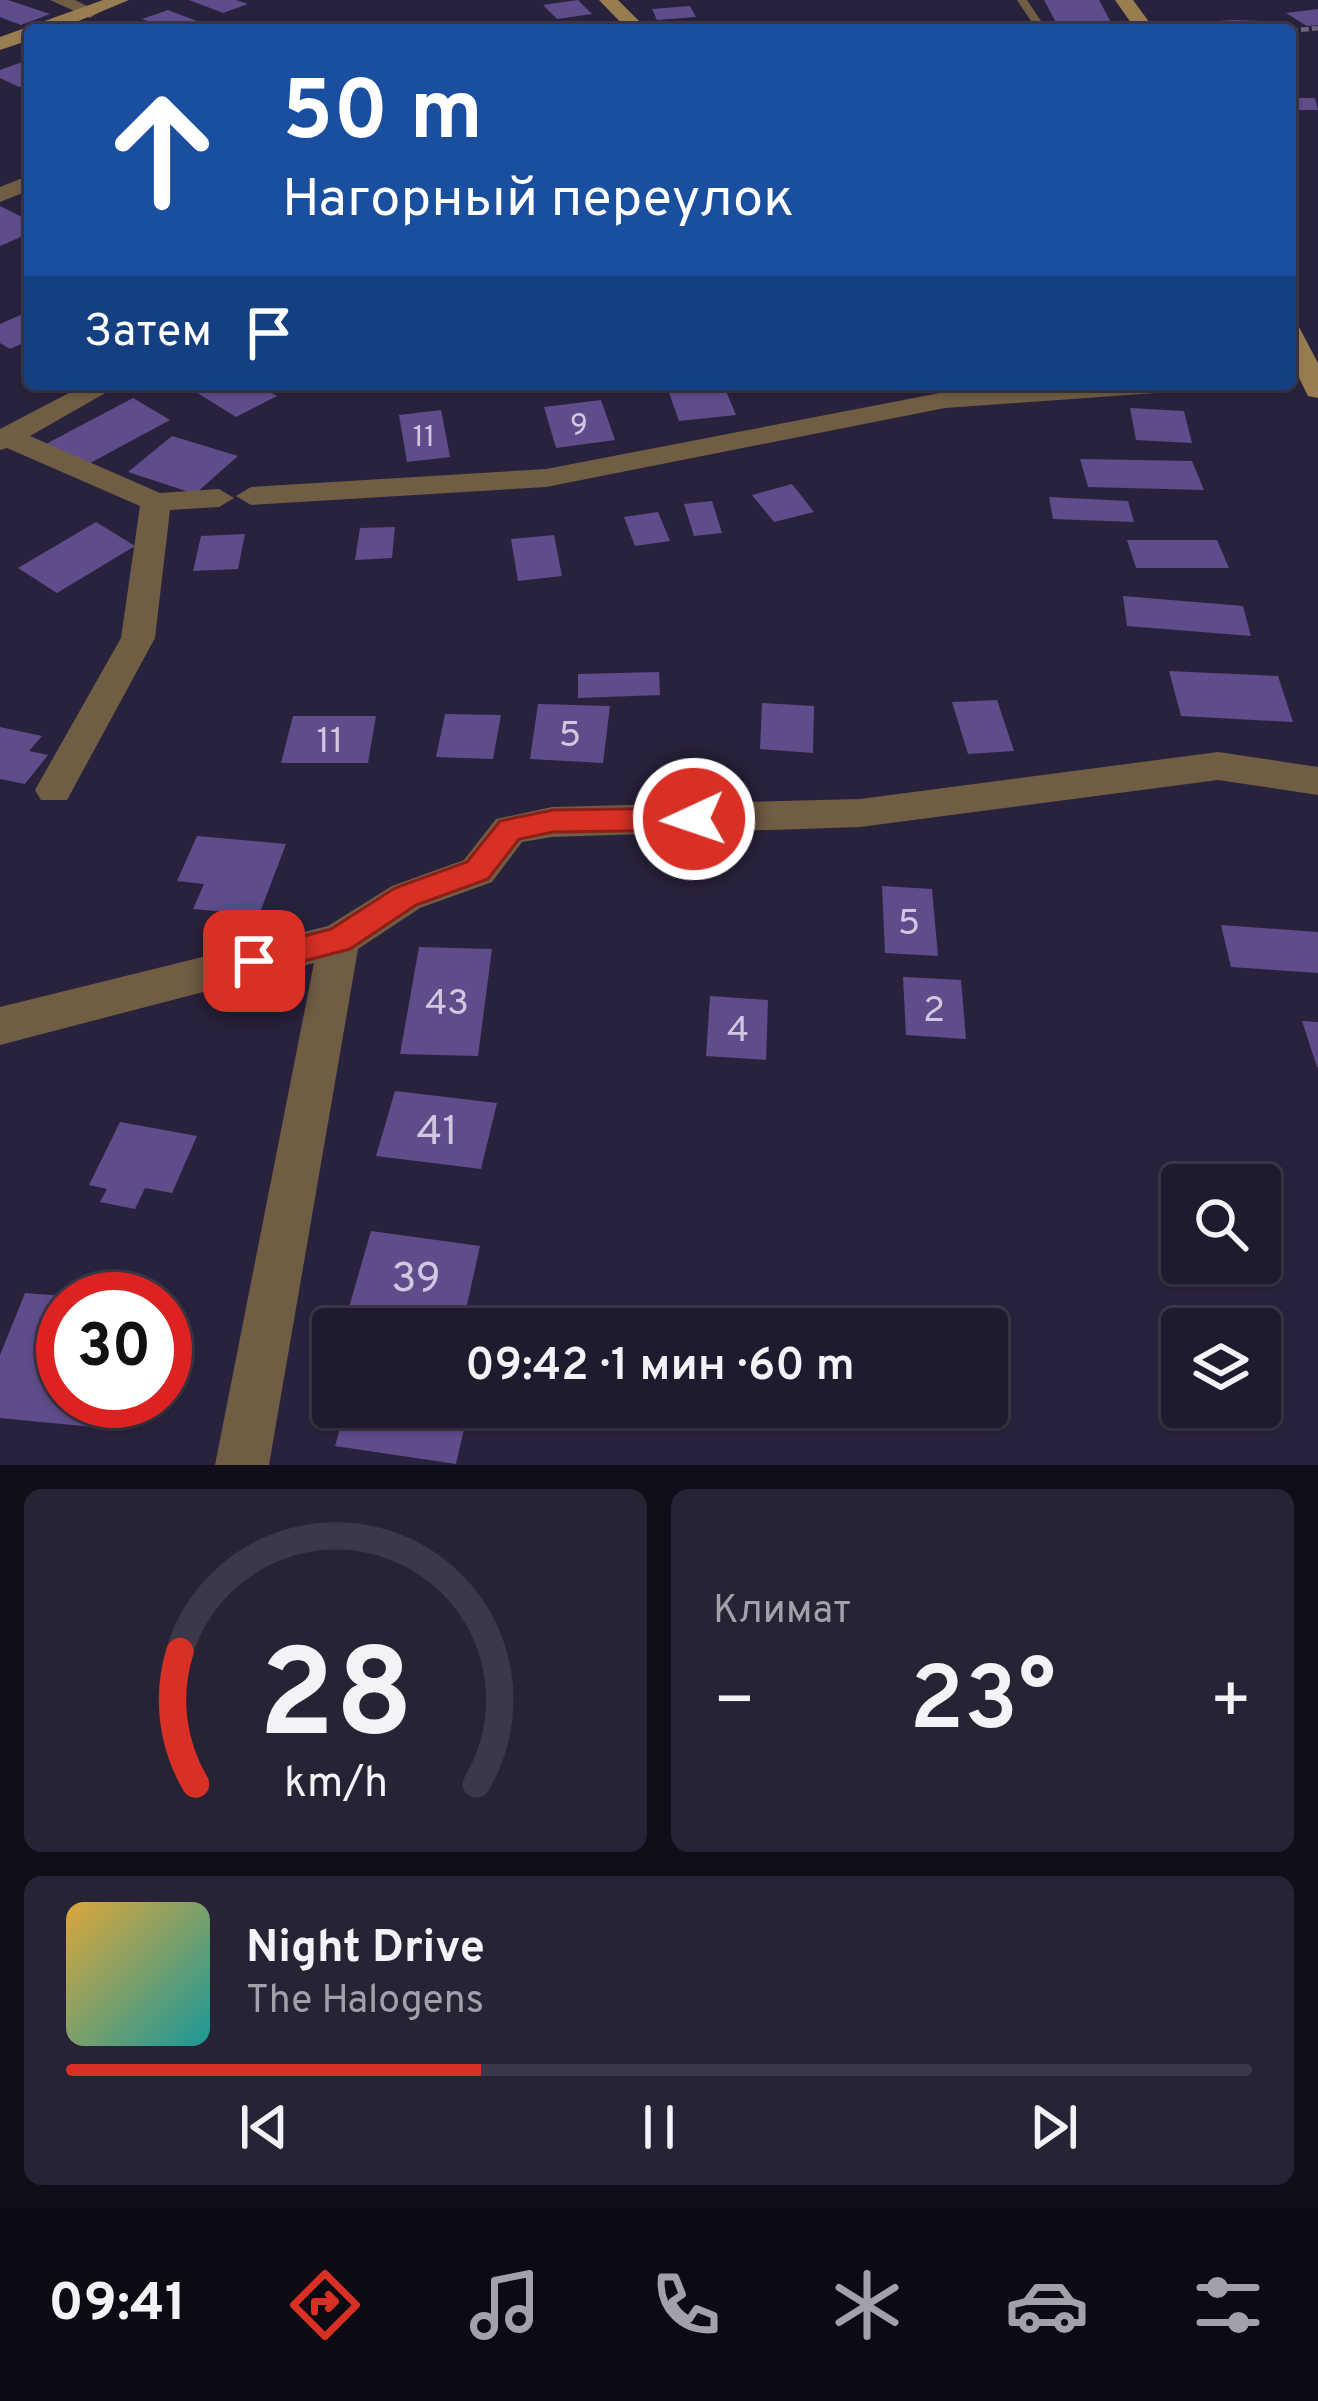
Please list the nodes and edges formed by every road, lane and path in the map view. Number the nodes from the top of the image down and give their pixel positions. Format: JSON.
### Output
{"nodes":[{"id":1,"x":59,"y":0,"type":"edge"},
{"id":2,"x":120,"y":0,"type":"edge"},
{"id":3,"x":608,"y":0,"type":"edge"},
{"id":4,"x":90,"y":12,"type":"junction"},
{"id":5,"x":57,"y":24,"type":"edge"},
{"id":6,"x":633,"y":24,"type":"edge"},
{"id":7,"x":96,"y":390,"type":"edge"},
{"id":8,"x":1086,"y":390,"type":"edge"},
{"id":9,"x":4,"y":439,"type":"edge"},
{"id":10,"x":251,"y":496,"type":"dead end"},
{"id":11,"x":219,"y":499,"type":"dead end"},
{"id":12,"x":156,"y":502,"type":"junction"},
{"id":13,"x":1318,"y":781,"type":"edge"},
{"id":14,"x":54,"y":790,"type":"dead end"},
{"id":15,"x":339,"y":940,"type":"junction"},
{"id":16,"x":0,"y":1026,"type":"edge"},
{"id":17,"x":242,"y":1465,"type":"edge"}],
"edges":[{"from":1,"to":4,"type":"street"},
{"from":2,"to":4,"type":"street"},
{"from":3,"to":6,"type":"street"},
{"from":4,"to":5,"type":"street"},
{"from":7,"to":9,"type":"street"},
{"from":8,"to":10,"type":"street"},
{"from":9,"to":12,"type":"street"},
{"from":11,"to":12,"type":"street"},
{"from":12,"to":14,"type":"street"},
{"from":13,"to":15,"type":"street"},
{"from":15,"to":16,"type":"street"},
{"from":15,"to":17,"type":"street"}]}
